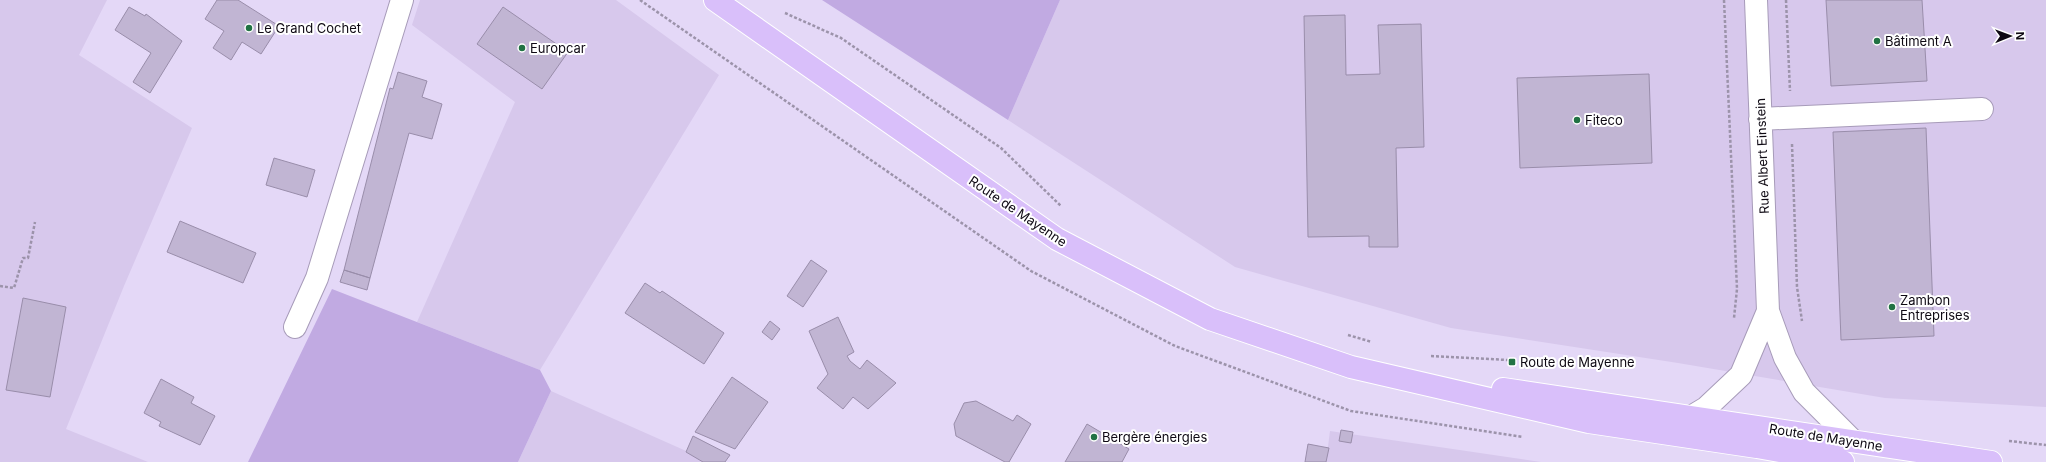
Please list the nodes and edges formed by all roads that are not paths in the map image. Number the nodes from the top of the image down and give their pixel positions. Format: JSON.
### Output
{"nodes":[{"id":1,"x":402,"y":0,"type":"edge"},
{"id":2,"x":715,"y":0,"type":"edge"},
{"id":3,"x":1756,"y":0,"type":"edge"},
{"id":4,"x":1982,"y":109,"type":"dead end"},
{"id":5,"x":1760,"y":119,"type":"junction"},
{"id":6,"x":1768,"y":311,"type":"junction"},
{"id":7,"x":295,"y":327,"type":"dead end"},
{"id":8,"x":1351,"y":367,"type":"junction"},
{"id":9,"x":1691,"y":417,"type":"junction"},
{"id":10,"x":1853,"y":441,"type":"junction"},
{"id":11,"x":1843,"y":462,"type":"edge"},
{"id":12,"x":1991,"y":462,"type":"edge"}],
"edges":[{"from":1,"to":7,"type":"street"},
{"from":2,"to":8,"type":"main road","name":"Route de Mayenne"},
{"from":3,"to":5,"type":"street","name":"Rue Albert Einstein"},
{"from":4,"to":5,"type":"street"},
{"from":5,"to":6,"type":"street","name":"Rue Albert Einstein"},
{"from":6,"to":9,"type":"street","name":"Rue Albert Einstein"},
{"from":6,"to":10,"type":"street","name":"Rue Albert Einstein"},
{"from":8,"to":9,"type":"main road","name":"Route de Mayenne"},
{"from":8,"to":11,"type":"main road","name":"Route de Mayenne"},
{"from":9,"to":10,"type":"main road","name":"Route de Mayenne"},
{"from":10,"to":12,"type":"main road","name":"Route de Mayenne"}]}
